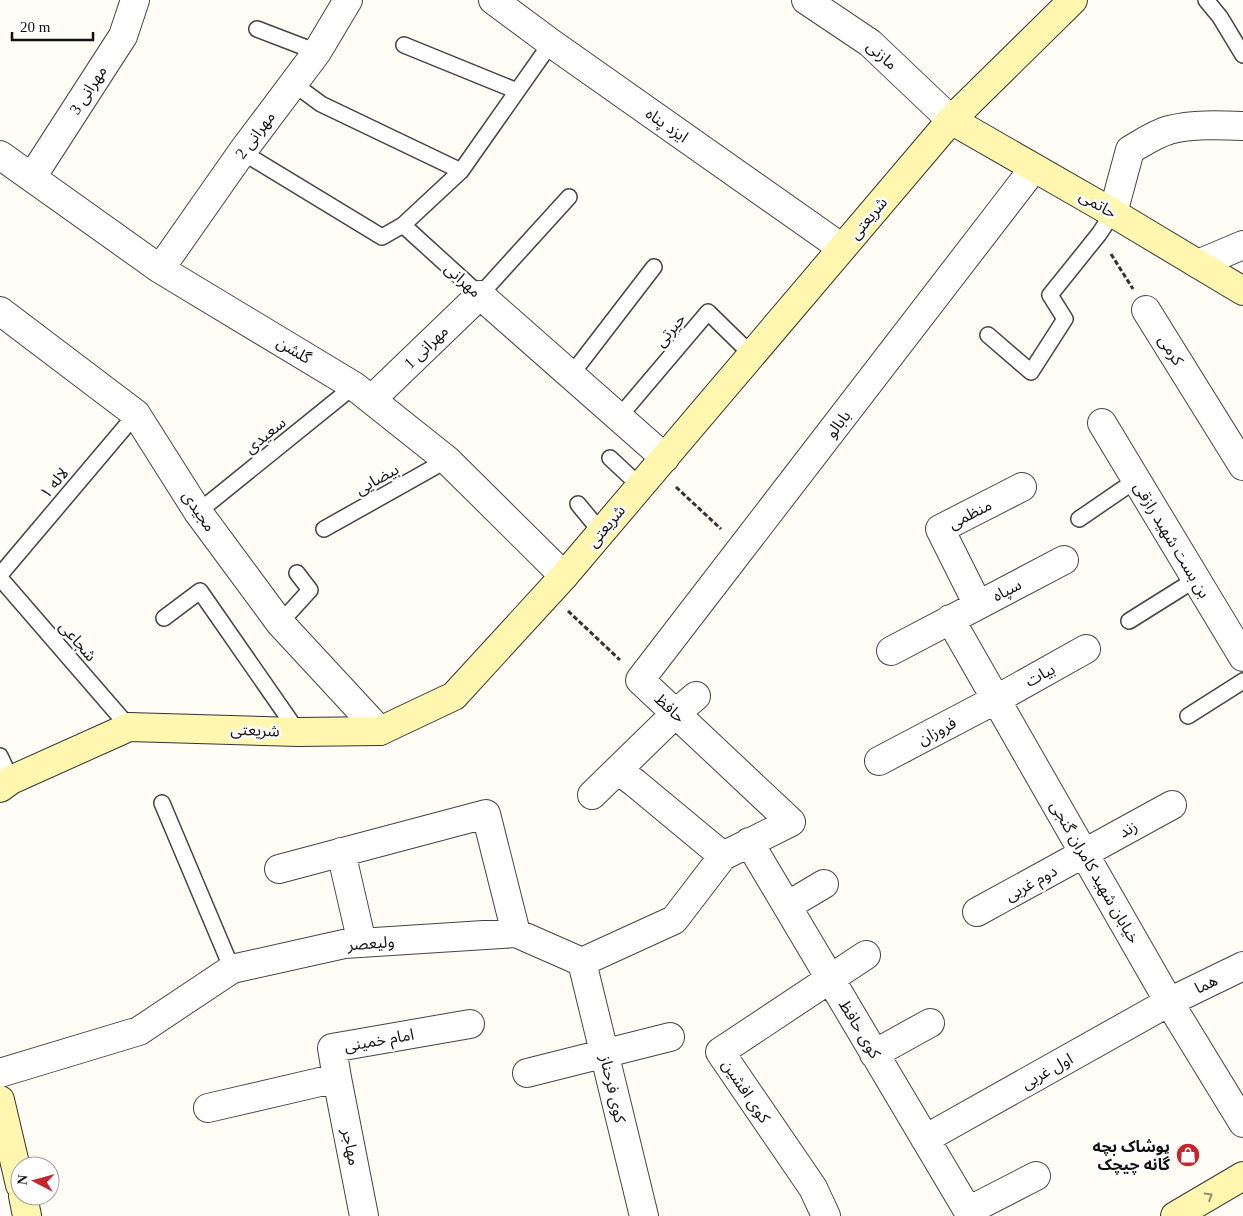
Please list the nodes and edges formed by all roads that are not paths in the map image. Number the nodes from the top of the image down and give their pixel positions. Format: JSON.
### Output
{"nodes":[{"id":1,"x":135,"y":0,"type":"edge"},
{"id":2,"x":348,"y":0,"type":"edge"},
{"id":3,"x":494,"y":0,"type":"edge"},
{"id":4,"x":806,"y":0,"type":"edge"},
{"id":5,"x":1072,"y":0,"type":"edge"},
{"id":6,"x":1206,"y":0,"type":"edge"},
{"id":7,"x":257,"y":29,"type":"dead end"},
{"id":8,"x":551,"y":43,"type":"junction"},
{"id":9,"x":404,"y":45,"type":"dead end"},
{"id":10,"x":317,"y":52,"type":"junction"},
{"id":11,"x":1243,"y":55,"type":"edge"},
{"id":12,"x":294,"y":84,"type":"junction"},
{"id":13,"x":517,"y":91,"type":"junction"},
{"id":14,"x":951,"y":120,"type":"junction"},
{"id":15,"x":1243,"y":126,"type":"edge"},
{"id":16,"x":242,"y":152,"type":"junction"},
{"id":17,"x":0,"y":154,"type":"edge"},
{"id":18,"x":1034,"y":168,"type":"junction"},
{"id":19,"x":461,"y":171,"type":"junction"},
{"id":20,"x":32,"y":176,"type":"junction"},
{"id":21,"x":569,"y":197,"type":"dead end"},
{"id":22,"x":1106,"y":224,"type":"junction"},
{"id":23,"x":403,"y":226,"type":"junction"},
{"id":24,"x":1243,"y":245,"type":"edge"},
{"id":25,"x":842,"y":248,"type":"junction"},
{"id":26,"x":1198,"y":264,"type":"junction"},
{"id":27,"x":654,"y":267,"type":"dead end"},
{"id":28,"x":160,"y":268,"type":"junction"},
{"id":29,"x":1243,"y":291,"type":"edge"},
{"id":30,"x":480,"y":295,"type":"junction"},
{"id":31,"x":1146,"y":310,"type":"road end"},
{"id":32,"x":0,"y":311,"type":"edge"},
{"id":33,"x":988,"y":335,"type":"dead end"},
{"id":34,"x":752,"y":355,"type":"junction"},
{"id":35,"x":571,"y":375,"type":"junction"},
{"id":36,"x":363,"y":392,"type":"junction"},
{"id":37,"x":136,"y":414,"type":"junction"},
{"id":38,"x":619,"y":418,"type":"junction"},
{"id":39,"x":1102,"y":423,"type":"dead end"},
{"id":40,"x":610,"y":458,"type":"dead end"},
{"id":41,"x":447,"y":460,"type":"junction"},
{"id":42,"x":1243,"y":466,"type":"edge"},
{"id":43,"x":653,"y":471,"type":"junction"},
{"id":44,"x":1136,"y":480,"type":"junction"},
{"id":45,"x":1022,"y":488,"type":"dead end"},
{"id":46,"x":578,"y":504,"type":"dead end"},
{"id":47,"x":198,"y":512,"type":"junction"},
{"id":48,"x":1079,"y":519,"type":"dead end"},
{"id":49,"x":324,"y":529,"type":"dead end"},
{"id":50,"x":601,"y":532,"type":"junction"},
{"id":51,"x":1064,"y":560,"type":"dead end"},
{"id":52,"x":297,"y":573,"type":"dead end"},
{"id":53,"x":0,"y":577,"type":"edge"},
{"id":54,"x":1196,"y":579,"type":"junction"},
{"id":55,"x":556,"y":584,"type":"junction"},
{"id":56,"x":978,"y":605,"type":"junction"},
{"id":57,"x":164,"y":618,"type":"dead end"},
{"id":58,"x":950,"y":619,"type":"junction"},
{"id":59,"x":1129,"y":621,"type":"dead end"},
{"id":60,"x":280,"y":623,"type":"junction"},
{"id":61,"x":1086,"y":649,"type":"dead end"},
{"id":62,"x":891,"y":651,"type":"dead end"},
{"id":63,"x":1243,"y":657,"type":"edge"},
{"id":64,"x":640,"y":680,"type":"joint"},
{"id":65,"x":1243,"y":681,"type":"edge"},
{"id":66,"x":995,"y":700,"type":"junction"},
{"id":67,"x":686,"y":705,"type":"junction"},
{"id":68,"x":1188,"y":716,"type":"dead end"},
{"id":69,"x":129,"y":727,"type":"junction"},
{"id":70,"x":380,"y":731,"type":"junction"},
{"id":71,"x":298,"y":732,"type":"junction"},
{"id":72,"x":879,"y":761,"type":"dead end"},
{"id":73,"x":618,"y":770,"type":"junction"},
{"id":74,"x":4,"y":775,"type":"edge"},
{"id":75,"x":592,"y":795,"type":"dead end"},
{"id":76,"x":162,"y":803,"type":"dead end"},
{"id":77,"x":1172,"y":805,"type":"dead end"},
{"id":78,"x":748,"y":842,"type":"junction"},
{"id":79,"x":341,"y":852,"type":"junction"},
{"id":80,"x":1085,"y":853,"type":"junction"},
{"id":81,"x":723,"y":856,"type":"junction"},
{"id":82,"x":279,"y":869,"type":"dead end"},
{"id":83,"x":824,"y":884,"type":"dead end"},
{"id":84,"x":787,"y":906,"type":"junction"},
{"id":85,"x":977,"y":912,"type":"dead end"},
{"id":86,"x":516,"y":933,"type":"junction"},
{"id":87,"x":362,"y":943,"type":"junction"},
{"id":88,"x":866,"y":955,"type":"dead end"},
{"id":89,"x":582,"y":962,"type":"junction"},
{"id":90,"x":1243,"y":966,"type":"edge"},
{"id":91,"x":232,"y":969,"type":"junction"},
{"id":92,"x":829,"y":978,"type":"junction"},
{"id":93,"x":1169,"y":1002,"type":"junction"},
{"id":94,"x":930,"y":1023,"type":"dead end"},
{"id":95,"x":470,"y":1024,"type":"dead end"},
{"id":96,"x":670,"y":1037,"type":"dead end"},
{"id":97,"x":605,"y":1053,"type":"junction"},
{"id":98,"x":874,"y":1054,"type":"junction"},
{"id":99,"x":0,"y":1073,"type":"edge"},
{"id":100,"x":527,"y":1073,"type":"dead end"},
{"id":101,"x":337,"y":1078,"type":"junction"},
{"id":102,"x":0,"y":1100,"type":"edge"},
{"id":103,"x":208,"y":1108,"type":"dead end"},
{"id":104,"x":1243,"y":1123,"type":"edge"},
{"id":105,"x":925,"y":1139,"type":"junction"},
{"id":106,"x":10,"y":1159,"type":"edge"},
{"id":107,"x":1036,"y":1176,"type":"dead end"},
{"id":108,"x":1243,"y":1176,"type":"edge"},
{"id":109,"x":969,"y":1214,"type":"edge"},
{"id":110,"x":364,"y":1216,"type":"edge"},
{"id":111,"x":644,"y":1216,"type":"edge"},
{"id":112,"x":826,"y":1216,"type":"edge"},
{"id":113,"x":1175,"y":1216,"type":"edge"}],
"edges":[{"from":1,"to":20,"type":"street","name":"مهرانی 3"},
{"from":2,"to":10,"type":"street","name":"مهرانی 2"},
{"from":3,"to":8,"type":"street","name":"ایزد پناه"},
{"from":4,"to":14,"type":"street","name":"مازنی"},
{"from":5,"to":14,"type":"street","name":"شریعتی"},
{"from":6,"to":11,"type":"lane"},
{"from":7,"to":10,"type":"lane"},
{"from":8,"to":13,"type":"lane"},
{"from":8,"to":25,"type":"street","name":"ایزد پناه"},
{"from":9,"to":13,"type":"lane"},
{"from":10,"to":12,"type":"street","name":"مهرانی 2"},
{"from":12,"to":16,"type":"street","name":"مهرانی 2"},
{"from":12,"to":19,"type":"lane"},
{"from":13,"to":19,"type":"lane"},
{"from":14,"to":18,"type":"street","name":"حاتمی"},
{"from":14,"to":25,"type":"street","name":"شریعتی"},
{"from":15,"to":22,"type":"street"},
{"from":16,"to":23,"type":"lane"},
{"from":16,"to":28,"type":"street","name":"مهرانی 2"},
{"from":17,"to":20,"type":"street","name":"گلشن"},
{"from":18,"to":22,"type":"street","name":"حاتمی"},
{"from":18,"to":64,"type":"street","name":"بابالو"},
{"from":19,"to":23,"type":"lane"},
{"from":20,"to":28,"type":"street","name":"گلشن"},
{"from":21,"to":30,"type":"lane"},
{"from":22,"to":26,"type":"street","name":"حاتمی"},
{"from":22,"to":33,"type":"lane"},
{"from":23,"to":30,"type":"lane","name":"مهرانی"},
{"from":24,"to":26,"type":"street"},
{"from":25,"to":34,"type":"street","name":"شریعتی"},
{"from":26,"to":29,"type":"street","name":"حاتمی"},
{"from":27,"to":35,"type":"lane"},
{"from":28,"to":36,"type":"street","name":"گلشن"},
{"from":30,"to":35,"type":"street","name":"مهرانی"},
{"from":30,"to":36,"type":"street","name":"مهرانی 1"},
{"from":31,"to":42,"type":"street","name":"کرمی"},
{"from":32,"to":37,"type":"street","name":"مجیدی"},
{"from":34,"to":38,"type":"lane","name":"حیرتی"},
{"from":34,"to":43,"type":"street","name":"شریعتی"},
{"from":35,"to":38,"type":"street","name":"مهرانی"},
{"from":36,"to":41,"type":"street","name":"گلشن"},
{"from":36,"to":47,"type":"lane","name":"سعیدی"},
{"from":37,"to":47,"type":"street","name":"مجیدی"},
{"from":37,"to":53,"type":"lane","name":"لاله ۱"},
{"from":38,"to":43,"type":"street","name":"مهرانی"},
{"from":39,"to":44,"type":"street","name":"بن بست شهید رازقی"},
{"from":40,"to":43,"type":"lane"},
{"from":41,"to":49,"type":"lane","name":"بیضایی"},
{"from":41,"to":55,"type":"street","name":"گلشن"},
{"from":43,"to":50,"type":"street","name":"شریعتی"},
{"from":44,"to":48,"type":"lane"},
{"from":44,"to":54,"type":"street","name":"بن بست شهید رازقی"},
{"from":45,"to":56,"type":"street","name":"منظمی"},
{"from":46,"to":50,"type":"lane"},
{"from":47,"to":60,"type":"street","name":"مجیدی"},
{"from":50,"to":55,"type":"street","name":"شریعتی"},
{"from":51,"to":56,"type":"street","name":"سپاه"},
{"from":52,"to":60,"type":"lane"},
{"from":53,"to":69,"type":"lane","name":"شجاعی"},
{"from":54,"to":59,"type":"lane"},
{"from":54,"to":63,"type":"street","name":"بن بست شهید رازقی"},
{"from":55,"to":70,"type":"street","name":"شریعتی"},
{"from":56,"to":58,"type":"street","name":"سپاه"},
{"from":57,"to":71,"type":"lane"},
{"from":58,"to":62,"type":"street","name":"سپاه"},
{"from":58,"to":66,"type":"street","name":"خیابان شهید کامران گنجی"},
{"from":60,"to":70,"type":"street","name":"مجیدی"},
{"from":61,"to":66,"type":"street","name":"بیات"},
{"from":64,"to":67,"type":"street","name":"حافظ"},
{"from":65,"to":68,"type":"lane"},
{"from":66,"to":72,"type":"street","name":"فروزان"},
{"from":66,"to":80,"type":"street","name":"خیابان شهید کامران گنجی"},
{"from":67,"to":73,"type":"street"},
{"from":67,"to":78,"type":"street","name":"حافظ"},
{"from":69,"to":71,"type":"street","name":"شریعتی"},
{"from":69,"to":74,"type":"street","name":"شریعتی"},
{"from":70,"to":71,"type":"street","name":"شریعتی"},
{"from":73,"to":75,"type":"street"},
{"from":73,"to":81,"type":"street"},
{"from":76,"to":91,"type":"lane"},
{"from":77,"to":80,"type":"street","name":"زند"},
{"from":78,"to":81,"type":"street"},
{"from":78,"to":84,"type":"street","name":"کوی حافظ"},
{"from":79,"to":82,"type":"street"},
{"from":79,"to":86,"type":"street"},
{"from":79,"to":87,"type":"street"},
{"from":80,"to":85,"type":"street","name":"دوم غربی"},
{"from":80,"to":93,"type":"street","name":"خیابان شهید کامران گنجی"},
{"from":81,"to":89,"type":"street"},
{"from":83,"to":84,"type":"street"},
{"from":84,"to":92,"type":"street","name":"کوی حافظ"},
{"from":86,"to":87,"type":"street","name":"ولیعصر"},
{"from":86,"to":89,"type":"street","name":"ولیعصر"},
{"from":87,"to":91,"type":"street","name":"ولیعصر"},
{"from":88,"to":92,"type":"street"},
{"from":89,"to":97,"type":"street","name":"کوی فرحناز"},
{"from":90,"to":93,"type":"street","name":"هما"},
{"from":91,"to":99,"type":"street","name":"ولیعصر"},
{"from":92,"to":98,"type":"street","name":"کوی حافظ"},
{"from":92,"to":112,"type":"street","name":"کوی افشین"},
{"from":93,"to":104,"type":"street","name":"خیابان شهید کامران گنجی"},
{"from":93,"to":105,"type":"street","name":"اول غربی"},
{"from":94,"to":98,"type":"street"},
{"from":95,"to":101,"type":"street","name":"امام خمینی"},
{"from":96,"to":97,"type":"street"},
{"from":97,"to":100,"type":"street"},
{"from":97,"to":111,"type":"street","name":"کوی فرحناز"},
{"from":98,"to":105,"type":"street","name":"کوی حافظ"},
{"from":101,"to":103,"type":"street","name":"امام خمینی"},
{"from":101,"to":110,"type":"street","name":"مهاجر"},
{"from":102,"to":106,"type":"street"},
{"from":105,"to":109,"type":"street","name":"کوی حافظ"},
{"from":107,"to":109,"type":"street"},
{"from":113,"to":108,"type":"street","one_way":true}]}
